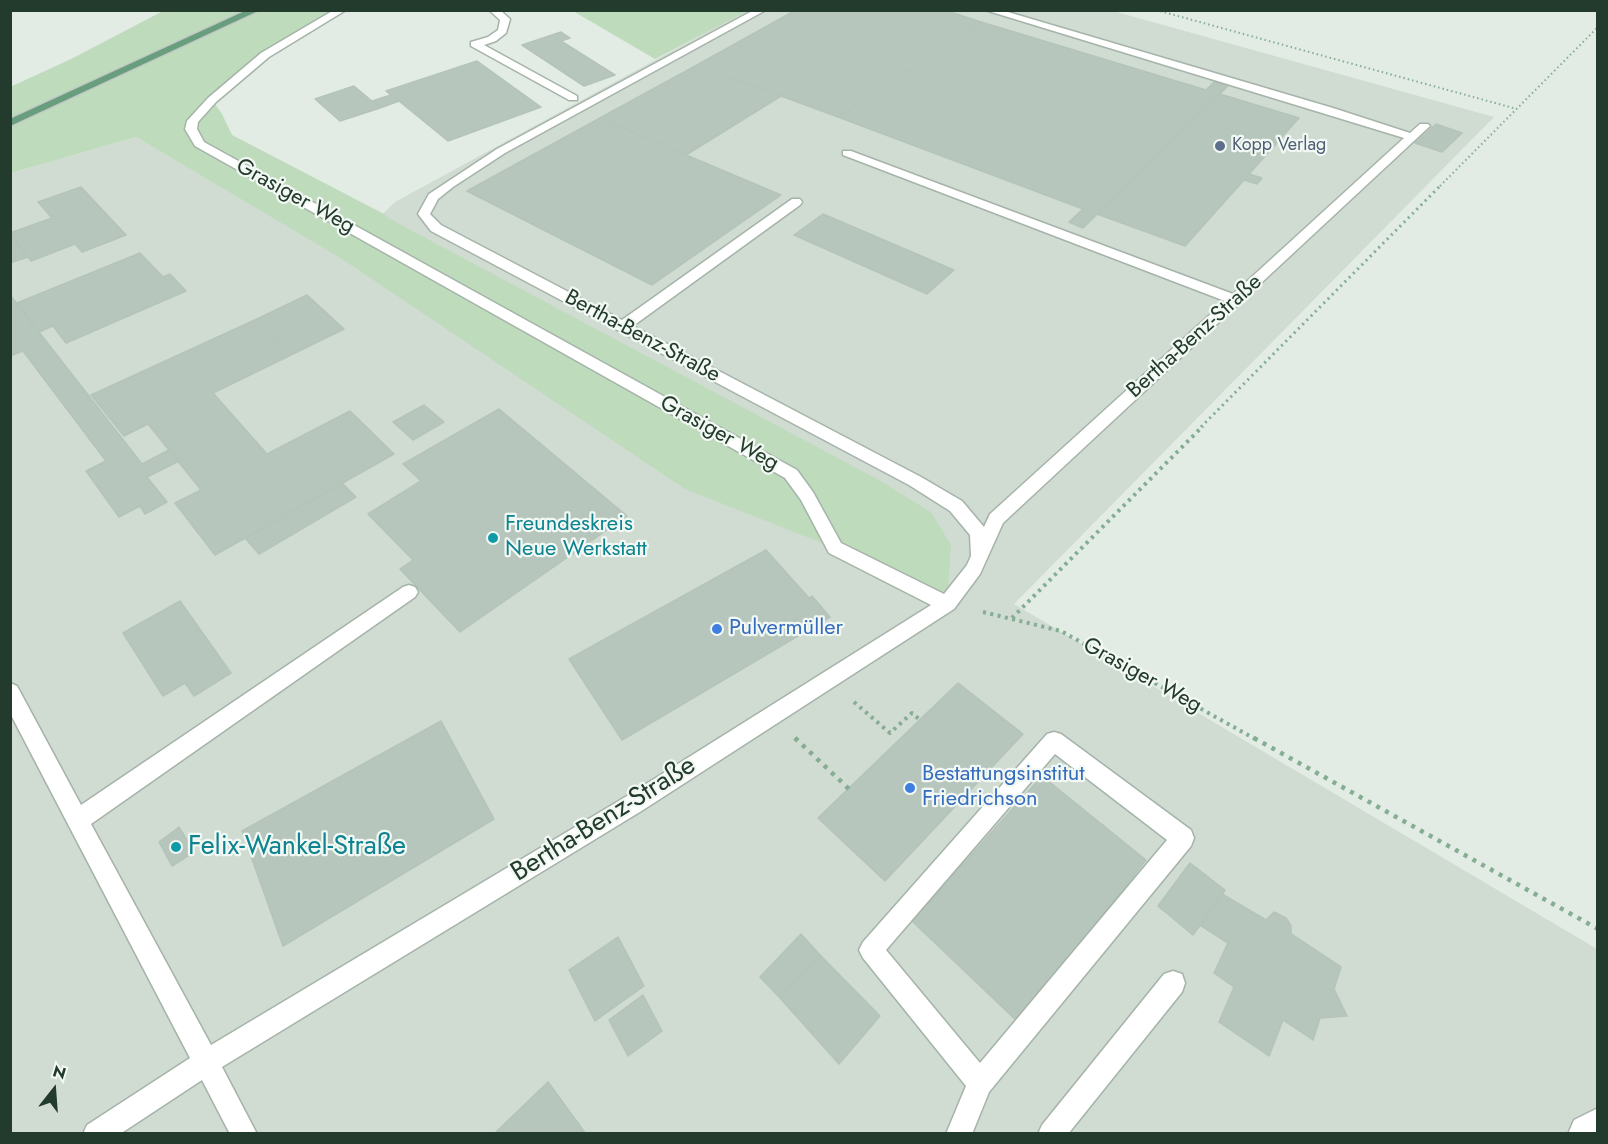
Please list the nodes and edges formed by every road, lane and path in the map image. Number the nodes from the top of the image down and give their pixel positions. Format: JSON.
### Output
{"nodes":[{"id":1,"x":256,"y":10,"type":"edge"},
{"id":2,"x":342,"y":10,"type":"edge"},
{"id":3,"x":493,"y":10,"type":"edge"},
{"id":4,"x":762,"y":10,"type":"edge"},
{"id":5,"x":990,"y":10,"type":"edge"},
{"id":6,"x":1156,"y":10,"type":"edge"},
{"id":7,"x":1598,"y":27,"type":"edge"},
{"id":8,"x":573,"y":98,"type":"dead end"},
{"id":9,"x":1518,"y":109,"type":"junction"},
{"id":10,"x":10,"y":123,"type":"edge"},
{"id":11,"x":848,"y":153,"type":"dead end"},
{"id":12,"x":796,"y":202,"type":"dead end"},
{"id":13,"x":1236,"y":300,"type":"junction"},
{"id":14,"x":622,"y":327,"type":"junction"},
{"id":15,"x":980,"y":556,"type":"junction"},
{"id":16,"x":409,"y":592,"type":"dead end"},
{"id":17,"x":947,"y":604,"type":"junction"},
{"id":18,"x":1012,"y":618,"type":"junction"},
{"id":19,"x":827,"y":679,"type":"junction"},
{"id":20,"x":10,"y":692,"type":"edge"},
{"id":21,"x":771,"y":715,"type":"junction"},
{"id":22,"x":920,"y":720,"type":"dead end"},
{"id":23,"x":849,"y":789,"type":"dead end"},
{"id":24,"x":77,"y":821,"type":"junction"},
{"id":25,"x":1598,"y":929,"type":"edge"},
{"id":26,"x":1173,"y":983,"type":"dead end"},
{"id":27,"x":207,"y":1062,"type":"junction"},
{"id":28,"x":980,"y":1083,"type":"junction"},
{"id":29,"x":1598,"y":1120,"type":"edge"},
{"id":30,"x":96,"y":1134,"type":"edge"},
{"id":31,"x":244,"y":1134,"type":"edge"},
{"id":32,"x":959,"y":1134,"type":"edge"},
{"id":33,"x":1051,"y":1134,"type":"edge"},
{"id":34,"x":1581,"y":1134,"type":"edge"}],
"edges":[{"from":1,"to":10,"type":"main road"},
{"from":2,"to":17,"type":"street","name":"Grasiger Weg"},
{"from":3,"to":8,"type":"street"},
{"from":4,"to":14,"type":"street","name":"Bertha-Benz-Straße"},
{"from":5,"to":13,"type":"street","name":"Bertha-Benz-Straße"},
{"from":6,"to":9,"type":"path"},
{"from":7,"to":9,"type":"path"},
{"from":9,"to":18,"type":"path"},
{"from":11,"to":13,"type":"street"},
{"from":12,"to":14,"type":"street"},
{"from":13,"to":15,"type":"street","name":"Bertha-Benz-Straße"},
{"from":14,"to":15,"type":"street","name":"Bertha-Benz-Straße"},
{"from":15,"to":17,"type":"street","name":"Bertha-Benz-Straße"},
{"from":16,"to":24,"type":"street"},
{"from":17,"to":18,"type":"path","name":"Grasiger Weg"},
{"from":17,"to":19,"type":"street","name":"Bertha-Benz-Straße"},
{"from":18,"to":25,"type":"path","name":"Grasiger Weg"},
{"from":19,"to":21,"type":"street","name":"Bertha-Benz-Straße"},
{"from":19,"to":22,"type":"path"},
{"from":20,"to":24,"type":"street"},
{"from":21,"to":23,"type":"path"},
{"from":21,"to":27,"type":"street","name":"Bertha-Benz-Straße"},
{"from":24,"to":27,"type":"street"},
{"from":26,"to":33,"type":"street"},
{"from":27,"to":30,"type":"street"},
{"from":27,"to":31,"type":"street"},
{"from":28,"to":28,"type":"street"},
{"from":28,"to":32,"type":"street"},
{"from":29,"to":34,"type":"street"}]}
